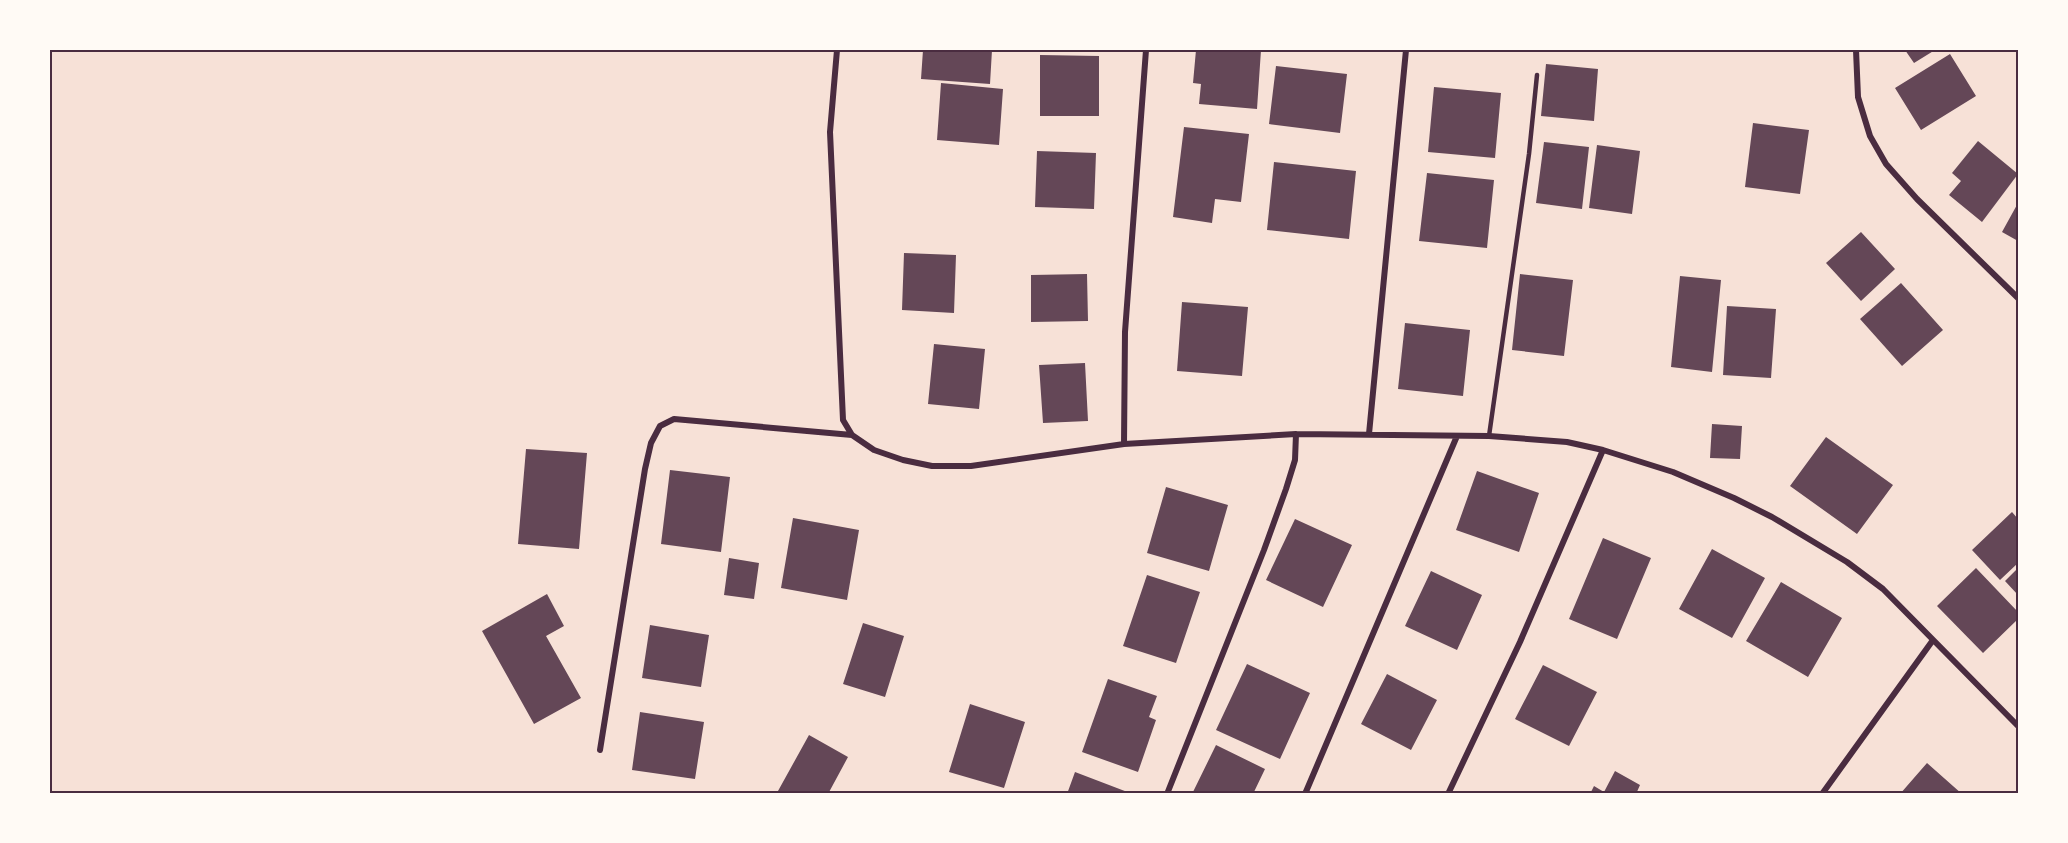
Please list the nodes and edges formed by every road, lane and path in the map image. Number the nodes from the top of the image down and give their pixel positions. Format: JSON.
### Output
{"nodes":[{"id":1,"x":837,"y":50,"type":"edge"},
{"id":2,"x":1146,"y":50,"type":"edge"},
{"id":3,"x":1406,"y":50,"type":"edge"},
{"id":4,"x":1856,"y":50,"type":"edge"},
{"id":5,"x":1537,"y":75,"type":"dead end"},
{"id":6,"x":2019,"y":298,"type":"edge"},
{"id":7,"x":1296,"y":434,"type":"junction"},
{"id":8,"x":1369,"y":434,"type":"junction"},
{"id":9,"x":852,"y":435,"type":"junction"},
{"id":10,"x":1456,"y":436,"type":"junction"},
{"id":11,"x":1489,"y":436,"type":"junction"},
{"id":12,"x":1124,"y":444,"type":"junction"},
{"id":13,"x":1603,"y":450,"type":"junction"},
{"id":14,"x":1933,"y":640,"type":"junction"},
{"id":15,"x":2019,"y":726,"type":"edge"},
{"id":16,"x":600,"y":750,"type":"dead end"},
{"id":17,"x":1167,"y":794,"type":"edge"},
{"id":18,"x":1305,"y":794,"type":"edge"},
{"id":19,"x":1448,"y":794,"type":"edge"},
{"id":20,"x":1822,"y":794,"type":"edge"}],
"edges":[{"from":1,"to":9,"type":"street"},
{"from":2,"to":12,"type":"street"},
{"from":3,"to":8,"type":"street"},
{"from":4,"to":6,"type":"street"},
{"from":5,"to":11,"type":"lane"},
{"from":7,"to":8,"type":"street"},
{"from":7,"to":12,"type":"street"},
{"from":7,"to":17,"type":"street"},
{"from":8,"to":10,"type":"street"},
{"from":9,"to":12,"type":"street"},
{"from":9,"to":16,"type":"street"},
{"from":10,"to":11,"type":"street"},
{"from":10,"to":18,"type":"street"},
{"from":11,"to":13,"type":"street"},
{"from":13,"to":14,"type":"street"},
{"from":13,"to":19,"type":"street"},
{"from":14,"to":15,"type":"street"},
{"from":14,"to":20,"type":"street"}]}
